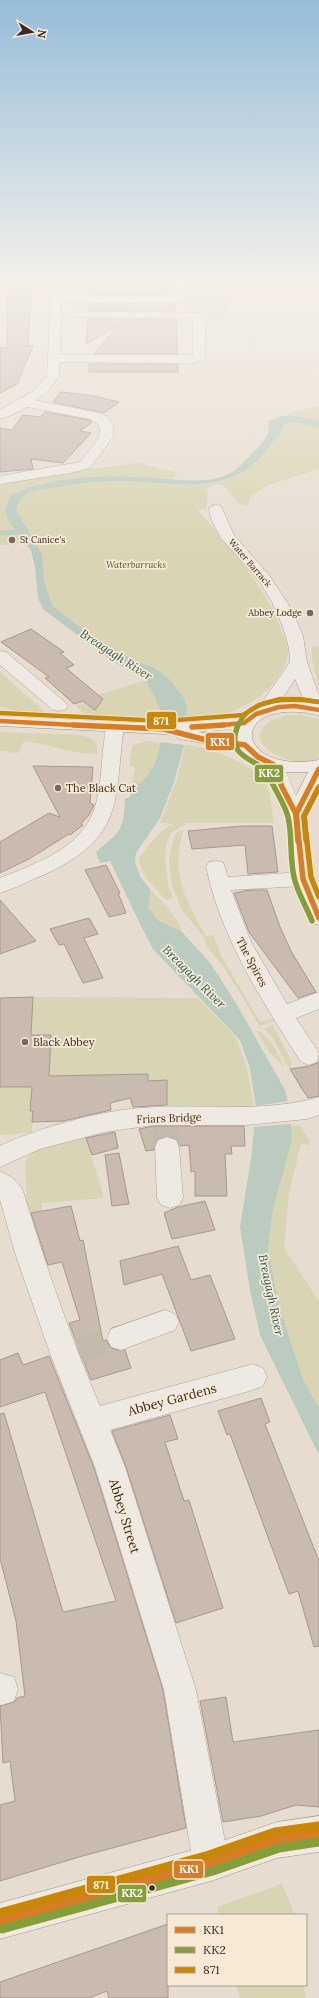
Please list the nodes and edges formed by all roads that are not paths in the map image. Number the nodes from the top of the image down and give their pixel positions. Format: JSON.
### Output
{"nodes":[{"id":1,"x":53,"y":373,"type":"edge"},
{"id":2,"x":22,"y":402,"type":"junction"},
{"id":3,"x":0,"y":416,"type":"edge"},
{"id":4,"x":0,"y":480,"type":"edge"},
{"id":5,"x":216,"y":509,"type":"dead end"},
{"id":6,"x":0,"y":656,"type":"edge"},
{"id":7,"x":298,"y":663,"type":"junction"},
{"id":8,"x":59,"y":706,"type":"dead end"},
{"id":9,"x":266,"y":710,"type":"junction"},
{"id":10,"x":318,"y":710,"type":"edge"},
{"id":11,"x":0,"y":721,"type":"edge"},
{"id":12,"x":246,"y":723,"type":"junction"},
{"id":13,"x":115,"y":727,"type":"junction"},
{"id":14,"x":198,"y":732,"type":"junction"},
{"id":15,"x":245,"y":745,"type":"junction"},
{"id":16,"x":274,"y":765,"type":"junction"},
{"id":17,"x":319,"y":765,"type":"edge"},
{"id":18,"x":319,"y":769,"type":"edge"},
{"id":19,"x":296,"y":814,"type":"junction"},
{"id":20,"x":303,"y":879,"type":"junction"},
{"id":21,"x":0,"y":886,"type":"edge"},
{"id":22,"x":319,"y":918,"type":"edge"},
{"id":23,"x":319,"y":1000,"type":"edge"},
{"id":24,"x":282,"y":1015,"type":"junction"},
{"id":25,"x":309,"y":1056,"type":"dead end"},
{"id":26,"x":313,"y":1108,"type":"edge"},
{"id":27,"x":166,"y":1130,"type":"junction"},
{"id":28,"x":0,"y":1157,"type":"edge"},
{"id":29,"x":0,"y":1182,"type":"edge"},
{"id":30,"x":170,"y":1198,"type":"dead end"},
{"id":31,"x":165,"y":1322,"type":"dead end"},
{"id":32,"x":121,"y":1338,"type":"tunnel mouth"},
{"id":33,"x":253,"y":1377,"type":"dead end"},
{"id":34,"x":92,"y":1422,"type":"junction"},
{"id":35,"x":319,"y":1834,"type":"edge"},
{"id":36,"x":211,"y":1863,"type":"junction"},
{"id":37,"x":0,"y":1921,"type":"edge"}],
"edges":[{"from":1,"to":2,"type":"street"},
{"from":2,"to":3,"type":"street"},
{"from":2,"to":4,"type":"street"},
{"from":5,"to":7,"type":"street","name":"Water Barrack"},
{"from":6,"to":8,"type":"street"},
{"from":7,"to":9,"type":"street"},
{"from":7,"to":10,"type":"street","name":"Water Barrack"},
{"from":9,"to":10,"type":"street"},
{"from":9,"to":12,"type":"street"},
{"from":11,"to":13,"type":"street"},
{"from":12,"to":14,"type":"street"},
{"from":12,"to":15,"type":"street"},
{"from":13,"to":14,"type":"street"},
{"from":13,"to":21,"type":"street"},
{"from":14,"to":15,"type":"street"},
{"from":15,"to":16,"type":"street"},
{"from":16,"to":17,"type":"street"},
{"from":16,"to":19,"type":"street"},
{"from":18,"to":19,"type":"street"},
{"from":19,"to":20,"type":"street"},
{"from":20,"to":22,"type":"street"},
{"from":20,"to":24,"type":"street","name":"The Spires"},
{"from":23,"to":24,"type":"street"},
{"from":24,"to":25,"type":"street","name":"The Spires"},
{"from":26,"to":27,"type":"street","name":"Friars Bridge"},
{"from":27,"to":28,"type":"street","name":"Friars Bridge"},
{"from":27,"to":30,"type":"street"},
{"from":29,"to":34,"type":"street","name":"Abbey Street"},
{"from":31,"to":32,"type":"street"},
{"from":33,"to":34,"type":"street","name":"Abbey Gardens"},
{"from":34,"to":36,"type":"street","name":"Abbey Street"},
{"from":35,"to":36,"type":"street"},
{"from":36,"to":37,"type":"street"}]}
